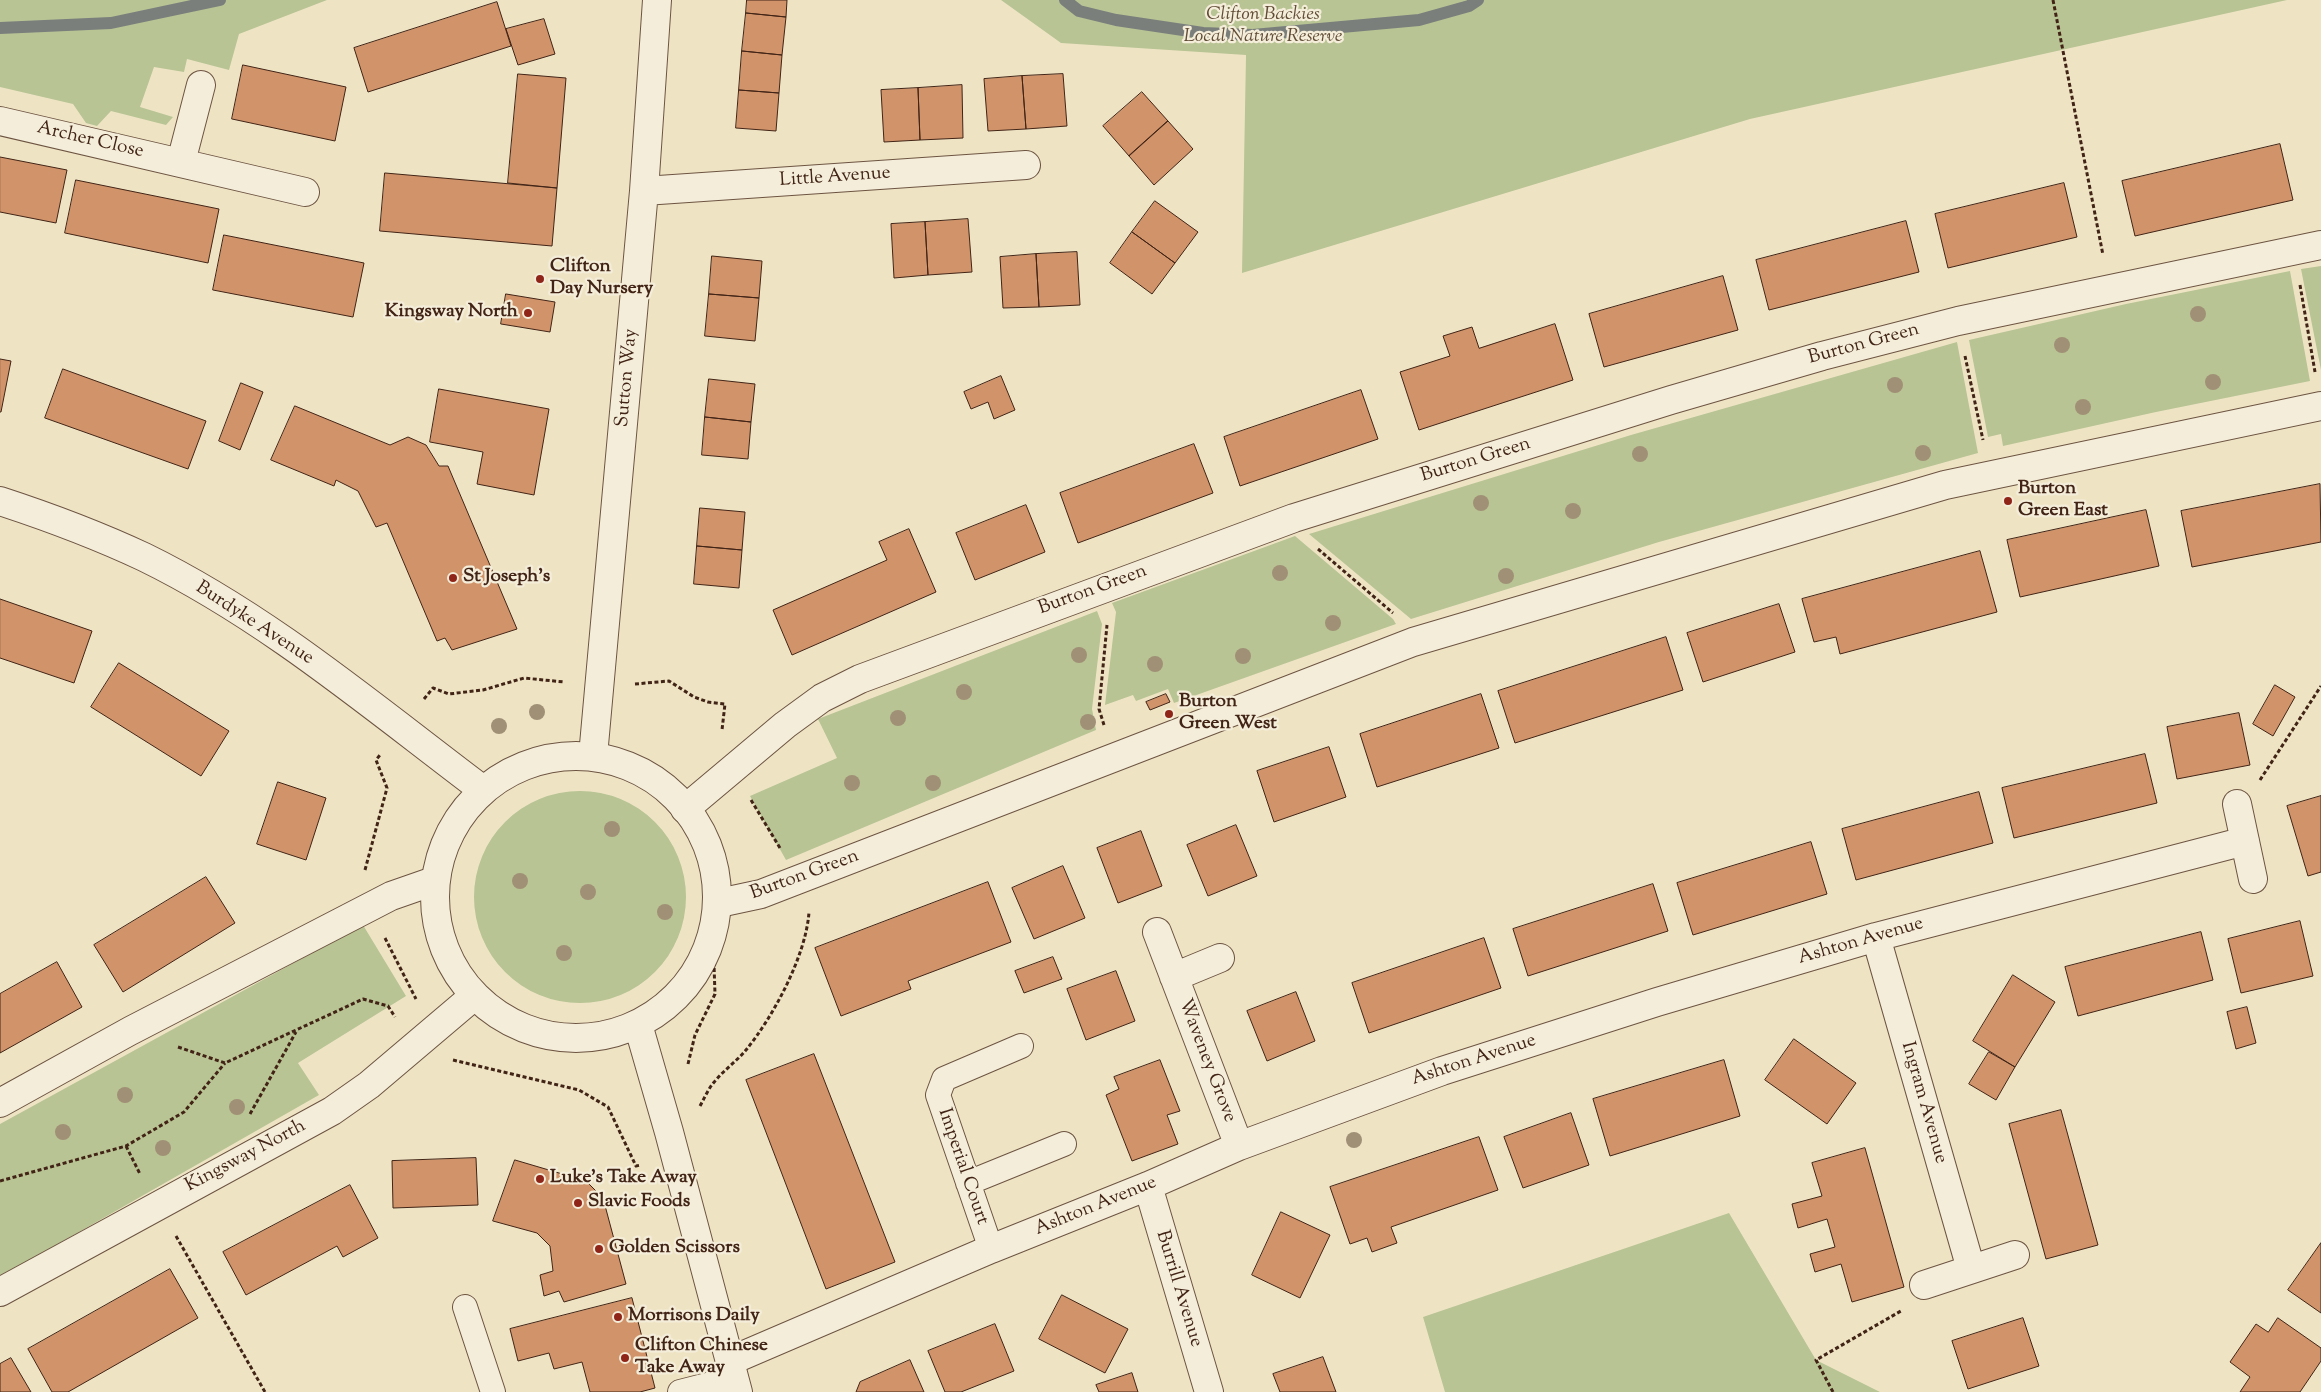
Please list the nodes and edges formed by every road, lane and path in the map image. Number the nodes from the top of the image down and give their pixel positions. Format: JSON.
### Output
{"nodes":[{"id":1,"x":657,"y":0,"type":"edge"},
{"id":2,"x":2053,"y":0,"type":"edge"},
{"id":3,"x":200,"y":85,"type":"dead end"},
{"id":4,"x":0,"y":121,"type":"edge"},
{"id":5,"x":181,"y":162,"type":"junction"},
{"id":6,"x":1026,"y":165,"type":"dead end"},
{"id":7,"x":644,"y":191,"type":"junction"},
{"id":8,"x":305,"y":192,"type":"dead end"},
{"id":9,"x":2321,"y":245,"type":"edge"},
{"id":10,"x":2294,"y":249,"type":"junction"},
{"id":11,"x":2109,"y":288,"type":"junction"},
{"id":12,"x":1958,"y":321,"type":"junction"},
{"id":13,"x":2316,"y":376,"type":"dead end"},
{"id":14,"x":2321,"y":406,"type":"edge"},
{"id":15,"x":1990,"y":474,"type":"junction"},
{"id":16,"x":0,"y":500,"type":"edge"},
{"id":17,"x":1294,"y":518,"type":"junction"},
{"id":18,"x":1097,"y":589,"type":"junction"},
{"id":19,"x":1412,"y":642,"type":"junction"},
{"id":20,"x":600,"y":683,"type":"junction"},
{"id":21,"x":2321,"y":686,"type":"edge"},
{"id":22,"x":400,"y":728,"type":"junction"},
{"id":23,"x":593,"y":756,"type":"junction"},
{"id":24,"x":1115,"y":756,"type":"junction"},
{"id":25,"x":732,"y":769,"type":"junction"},
{"id":26,"x":483,"y":790,"type":"junction"},
{"id":27,"x":2237,"y":804,"type":"joint"},
{"id":28,"x":685,"y":809,"type":"junction"},
{"id":29,"x":2245,"y":841,"type":"junction"},
{"id":30,"x":799,"y":879,"type":"junction"},
{"id":31,"x":2253,"y":879,"type":"dead end"},
{"id":32,"x":434,"y":881,"type":"junction"},
{"id":33,"x":719,"y":904,"type":"junction"},
{"id":34,"x":369,"y":907,"type":"junction"},
{"id":35,"x":1157,"y":932,"type":"dead end"},
{"id":36,"x":713,"y":934,"type":"junction"},
{"id":37,"x":1876,"y":937,"type":"junction"},
{"id":38,"x":1220,"y":958,"type":"dead end"},
{"id":39,"x":1174,"y":977,"type":"junction"},
{"id":40,"x":474,"y":996,"type":"junction"},
{"id":41,"x":639,"y":1028,"type":"junction"},
{"id":42,"x":130,"y":1031,"type":"junction"},
{"id":43,"x":296,"y":1032,"type":"junction"},
{"id":44,"x":423,"y":1038,"type":"junction"},
{"id":45,"x":1022,"y":1046,"type":"dead end"},
{"id":46,"x":453,"y":1060,"type":"junction"},
{"id":47,"x":226,"y":1063,"type":"junction"},
{"id":48,"x":686,"y":1072,"type":"dead end"},
{"id":49,"x":0,"y":1103,"type":"edge"},
{"id":50,"x":699,"y":1106,"type":"dead end"},
{"id":51,"x":248,"y":1118,"type":"dead end"},
{"id":52,"x":1064,"y":1144,"type":"dead end"},
{"id":53,"x":126,"y":1146,"type":"junction"},
{"id":54,"x":1239,"y":1146,"type":"junction"},
{"id":55,"x":676,"y":1158,"type":"junction"},
{"id":56,"x":0,"y":1181,"type":"edge"},
{"id":57,"x":968,"y":1183,"type":"junction"},
{"id":58,"x":1148,"y":1186,"type":"junction"},
{"id":59,"x":158,"y":1204,"type":"junction"},
{"id":60,"x":991,"y":1249,"type":"junction"},
{"id":61,"x":2015,"y":1256,"type":"dead end"},
{"id":62,"x":1971,"y":1269,"type":"junction"},
{"id":63,"x":1924,"y":1285,"type":"joint"},
{"id":64,"x":0,"y":1292,"type":"edge"},
{"id":65,"x":465,"y":1307,"type":"dead end"},
{"id":66,"x":734,"y":1377,"type":"edge"},
{"id":67,"x":264,"y":1392,"type":"edge"},
{"id":68,"x":493,"y":1392,"type":"edge"},
{"id":69,"x":680,"y":1392,"type":"edge"},
{"id":70,"x":1209,"y":1392,"type":"edge"},
{"id":71,"x":1833,"y":1392,"type":"edge"}],
"edges":[{"from":1,"to":7,"type":"street","name":"Sutton Way"},
{"from":2,"to":11,"type":"path"},
{"from":3,"to":5,"type":"street"},
{"from":4,"to":5,"type":"street","name":"Archer Close"},
{"from":5,"to":8,"type":"street","name":"Archer Close"},
{"from":6,"to":7,"type":"street","name":"Little Avenue"},
{"from":7,"to":20,"type":"street","name":"Sutton Way"},
{"from":9,"to":10,"type":"street","name":"Burton Green"},
{"from":10,"to":11,"type":"street","name":"Burton Green"},
{"from":10,"to":13,"type":"path"},
{"from":11,"to":12,"type":"street","name":"Burton Green"},
{"from":12,"to":15,"type":"path"},
{"from":12,"to":17,"type":"street","name":"Burton Green"},
{"from":14,"to":15,"type":"street","name":"Burton Green"},
{"from":15,"to":19,"type":"street","name":"Burton Green"},
{"from":16,"to":22,"type":"street","name":"Burdyke Avenue"},
{"from":17,"to":18,"type":"street","name":"Burton Green"},
{"from":17,"to":19,"type":"path"},
{"from":18,"to":24,"type":"path"},
{"from":18,"to":25,"type":"street","name":"Burton Green"},
{"from":19,"to":24,"type":"street","name":"Burton Green"},
{"from":20,"to":22,"type":"path"},
{"from":20,"to":23,"type":"street","name":"Sutton Way"},
{"from":20,"to":25,"type":"path"},
{"from":21,"to":27,"type":"path"},
{"from":22,"to":26,"type":"street","name":"Burdyke Avenue"},
{"from":22,"to":34,"type":"path"},
{"from":23,"to":26,"type":"street"},
{"from":23,"to":28,"type":"street"},
{"from":24,"to":30,"type":"street","name":"Burton Green"},
{"from":25,"to":28,"type":"street","name":"Burton Green"},
{"from":25,"to":30,"type":"path"},
{"from":26,"to":32,"type":"street"},
{"from":27,"to":29,"type":"street"},
{"from":28,"to":33,"type":"street"},
{"from":29,"to":31,"type":"street"},
{"from":29,"to":37,"type":"street","name":"Ashton Avenue"},
{"from":30,"to":33,"type":"street","name":"Burton Green"},
{"from":30,"to":50,"type":"path"},
{"from":32,"to":34,"type":"street"},
{"from":32,"to":40,"type":"street"},
{"from":33,"to":36,"type":"street"},
{"from":34,"to":42,"type":"street"},
{"from":34,"to":44,"type":"path"},
{"from":35,"to":39,"type":"street","name":"Waveney Grove"},
{"from":36,"to":41,"type":"street"},
{"from":36,"to":48,"type":"path"},
{"from":37,"to":54,"type":"street","name":"Ashton Avenue"},
{"from":37,"to":62,"type":"street","name":"Ingram Avenue"},
{"from":38,"to":39,"type":"street","name":"Waveney Grove"},
{"from":39,"to":54,"type":"street","name":"Waveney Grove"},
{"from":40,"to":41,"type":"street"},
{"from":40,"to":44,"type":"street","name":"Kingsway North"},
{"from":41,"to":55,"type":"street"},
{"from":42,"to":47,"type":"path"},
{"from":42,"to":49,"type":"street"},
{"from":43,"to":44,"type":"path"},
{"from":43,"to":47,"type":"path"},
{"from":43,"to":51,"type":"path"},
{"from":44,"to":46,"type":"path"},
{"from":44,"to":46,"type":"path"},
{"from":44,"to":59,"type":"street","name":"Kingsway North"},
{"from":45,"to":57,"type":"lane","name":"Imperial Court"},
{"from":46,"to":55,"type":"path"},
{"from":47,"to":53,"type":"path"},
{"from":52,"to":57,"type":"lane"},
{"from":53,"to":56,"type":"path"},
{"from":53,"to":59,"type":"path"},
{"from":54,"to":58,"type":"street","name":"Ashton Avenue"},
{"from":55,"to":66,"type":"street"},
{"from":57,"to":60,"type":"lane","name":"Imperial Court"},
{"from":58,"to":60,"type":"street","name":"Ashton Avenue"},
{"from":58,"to":70,"type":"street","name":"Burrill Avenue"},
{"from":59,"to":64,"type":"street","name":"Kingsway North"},
{"from":59,"to":67,"type":"path"},
{"from":60,"to":66,"type":"street","name":"Ashton Avenue"},
{"from":61,"to":62,"type":"street"},
{"from":62,"to":63,"type":"street"},
{"from":63,"to":71,"type":"path"},
{"from":65,"to":68,"type":"lane"},
{"from":66,"to":69,"type":"lane"}]}
